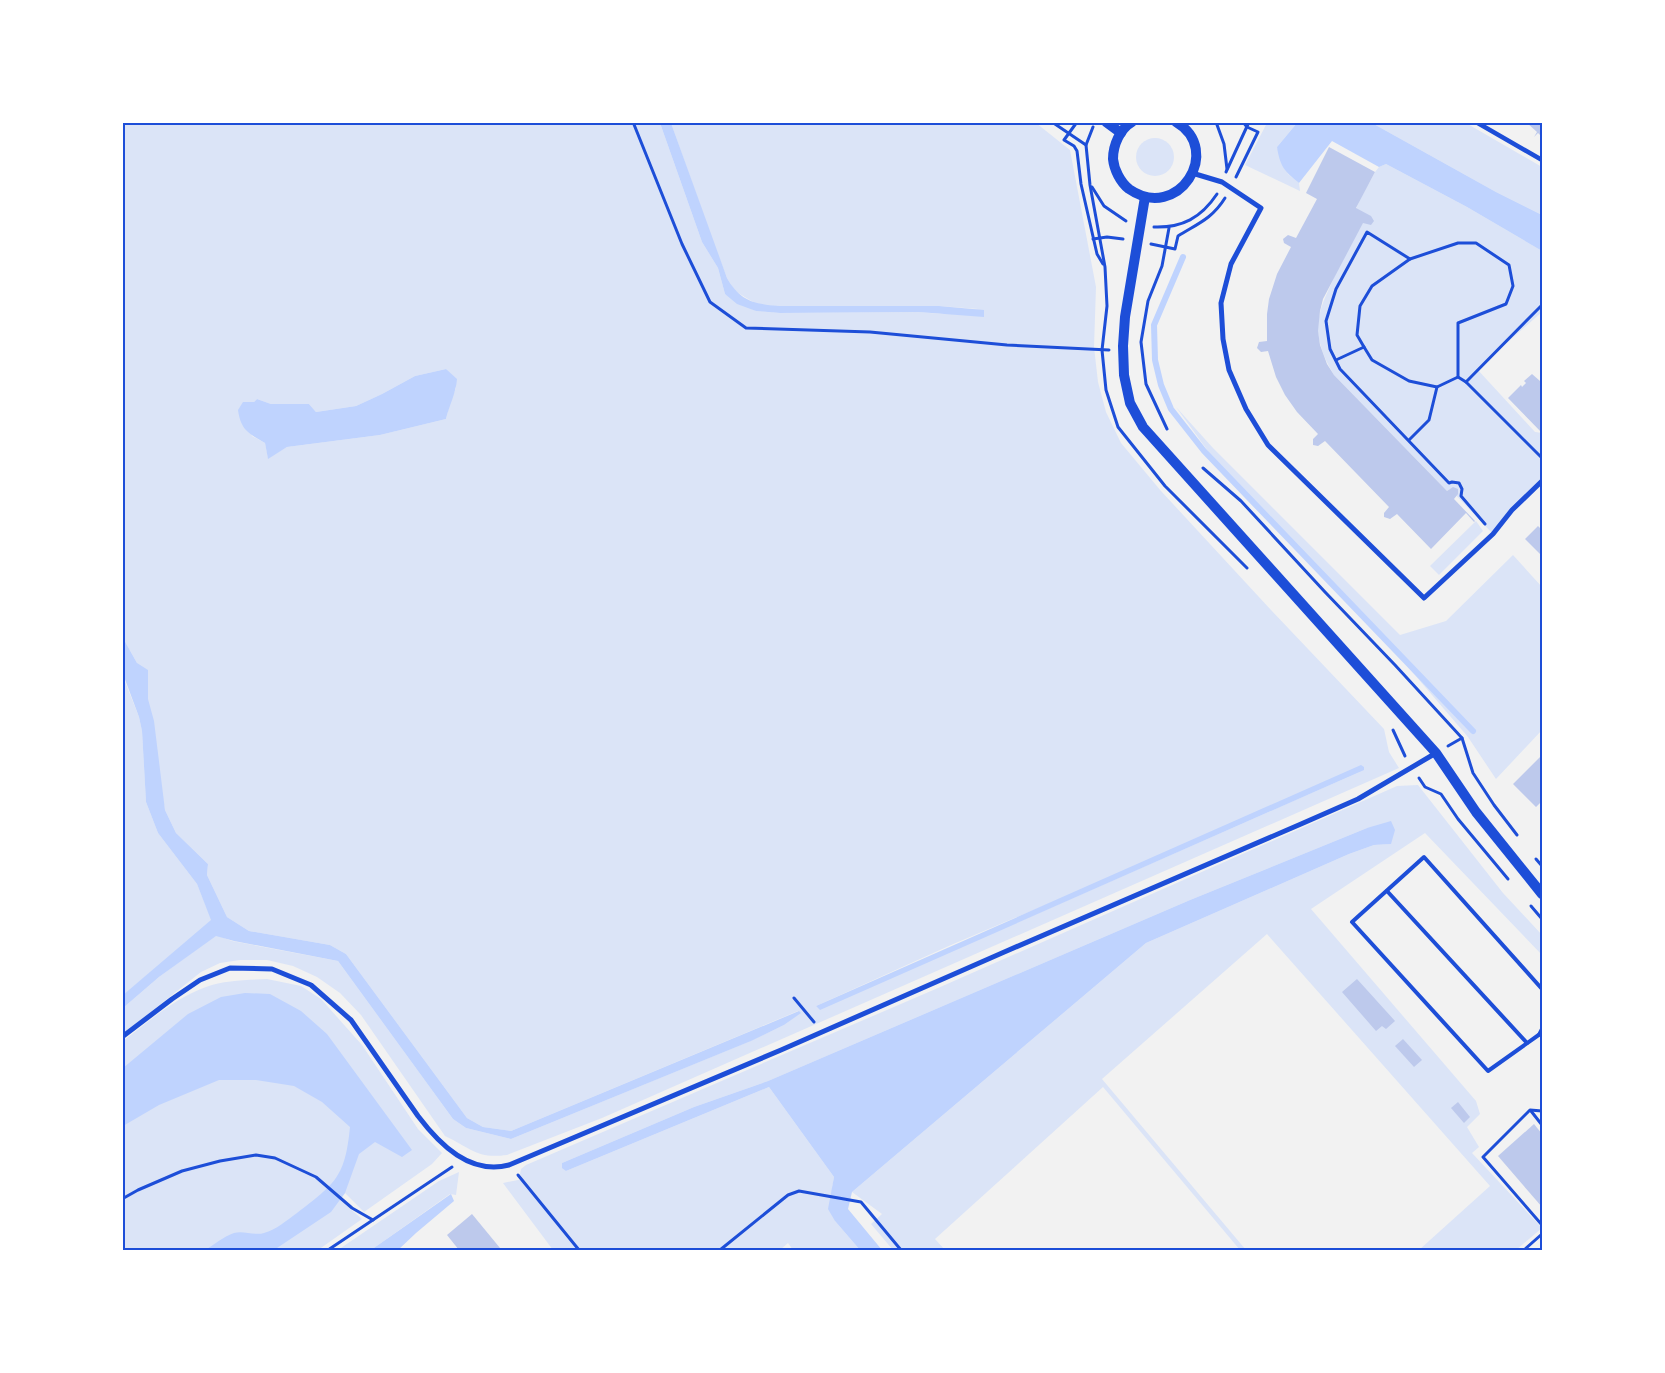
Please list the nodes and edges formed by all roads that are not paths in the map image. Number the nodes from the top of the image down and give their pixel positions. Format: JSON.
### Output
{"nodes":[{"id":1,"x":1106,"y":122,"type":"edge"},
{"id":2,"x":1132,"y":122,"type":"edge"},
{"id":3,"x":1476,"y":122,"type":"edge"},
{"id":4,"x":1183,"y":124,"type":"edge"},
{"id":5,"x":1121,"y":132,"type":"junction"},
{"id":6,"x":1542,"y":160,"type":"edge"},
{"id":7,"x":1192,"y":174,"type":"junction"},
{"id":8,"x":1144,"y":196,"type":"junction"},
{"id":9,"x":1542,"y":481,"type":"edge"},
{"id":10,"x":1436,"y":753,"type":"junction"},
{"id":11,"x":1387,"y":891,"type":"junction"},
{"id":12,"x":1542,"y":894,"type":"edge"},
{"id":13,"x":1542,"y":989,"type":"edge"},
{"id":14,"x":1541,"y":1032,"type":"edge"},
{"id":15,"x":122,"y":1038,"type":"edge"},
{"id":16,"x":1527,"y":1043,"type":"junction"}],
"edges":[{"from":1,"to":5,"type":"main road"},
{"from":2,"to":5,"type":"main road"},
{"from":3,"to":6,"type":"street"},
{"from":4,"to":7,"type":"main road"},
{"from":5,"to":8,"type":"main road"},
{"from":7,"to":8,"type":"main road"},
{"from":7,"to":9,"type":"street"},
{"from":8,"to":10,"type":"main road"},
{"from":10,"to":12,"type":"main road"},
{"from":10,"to":15,"type":"street"},
{"from":11,"to":13,"type":"lane"},
{"from":11,"to":16,"type":"lane"},
{"from":11,"to":16,"type":"lane"},
{"from":14,"to":16,"type":"lane"}]}
